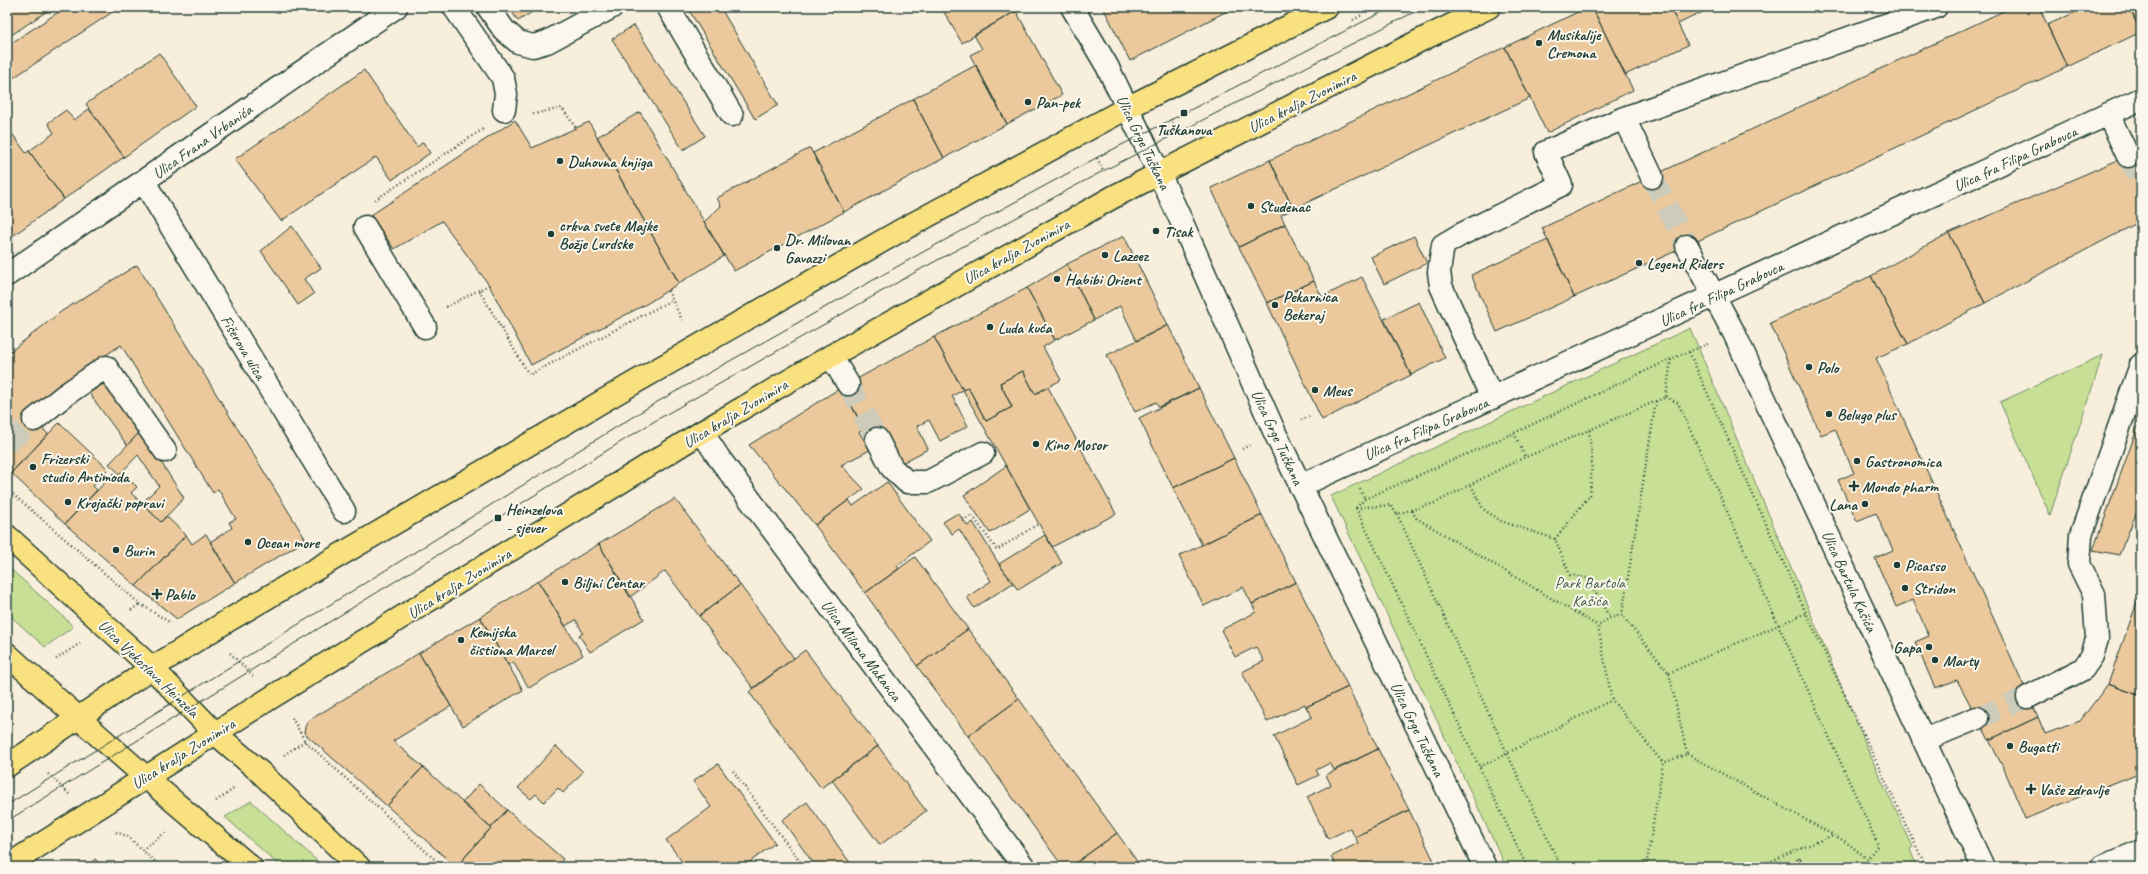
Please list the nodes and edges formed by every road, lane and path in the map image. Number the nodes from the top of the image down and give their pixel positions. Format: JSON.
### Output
{"nodes":[{"id":1,"x":396,"y":7,"type":"edge"},
{"id":2,"x":454,"y":7,"type":"edge"},
{"id":3,"x":488,"y":7,"type":"edge"},
{"id":4,"x":612,"y":7,"type":"edge"},
{"id":5,"x":668,"y":7,"type":"edge"},
{"id":6,"x":1072,"y":7,"type":"edge"},
{"id":7,"x":1327,"y":7,"type":"edge"},
{"id":8,"x":1489,"y":7,"type":"edge"},
{"id":9,"x":1936,"y":7,"type":"edge"},
{"id":10,"x":2141,"y":99,"type":"edge"},
{"id":11,"x":1127,"y":108,"type":"junction"},
{"id":12,"x":504,"y":110,"type":"joint"},
{"id":13,"x":1169,"y":114,"type":"dead end"},
{"id":14,"x":2108,"y":114,"type":"junction"},
{"id":15,"x":531,"y":115,"type":"dead end"},
{"id":16,"x":732,"y":115,"type":"dead end"},
{"id":17,"x":1624,"y":118,"type":"junction"},
{"id":18,"x":576,"y":128,"type":"dead end"},
{"id":19,"x":1180,"y":138,"type":"dead end"},
{"id":20,"x":2128,"y":156,"type":"tunnel mouth"},
{"id":21,"x":1096,"y":158,"type":"dead end"},
{"id":22,"x":1159,"y":173,"type":"junction"},
{"id":23,"x":1105,"y":175,"type":"dead end"},
{"id":24,"x":1652,"y":177,"type":"tunnel mouth"},
{"id":25,"x":144,"y":182,"type":"junction"},
{"id":26,"x":365,"y":227,"type":"joint"},
{"id":27,"x":1687,"y":246,"type":"tunnel mouth"},
{"id":28,"x":7,"y":275,"type":"edge"},
{"id":29,"x":489,"y":285,"type":"dead end"},
{"id":30,"x":479,"y":290,"type":"junction"},
{"id":31,"x":668,"y":291,"type":"dead end"},
{"id":32,"x":1715,"y":296,"type":"junction"},
{"id":33,"x":672,"y":300,"type":"junction"},
{"id":34,"x":682,"y":320,"type":"dead end"},
{"id":35,"x":423,"y":323,"type":"joint"},
{"id":36,"x":1713,"y":342,"type":"dead end"},
{"id":37,"x":1689,"y":352,"type":"junction"},
{"id":38,"x":831,"y":356,"type":"junction"},
{"id":39,"x":1671,"y":359,"type":"junction"},
{"id":40,"x":2141,"y":364,"type":"edge"},
{"id":41,"x":848,"y":384,"type":"tunnel mouth"},
{"id":42,"x":1666,"y":397,"type":"junction"},
{"id":43,"x":1492,"y":398,"type":"junction"},
{"id":44,"x":1656,"y":401,"type":"junction"},
{"id":45,"x":34,"y":420,"type":"tunnel mouth"},
{"id":46,"x":1589,"y":430,"type":"junction"},
{"id":47,"x":702,"y":432,"type":"junction"},
{"id":48,"x":1514,"y":433,"type":"junction"},
{"id":49,"x":877,"y":439,"type":"tunnel mouth"},
{"id":50,"x":165,"y":451,"type":"dead end"},
{"id":51,"x":983,"y":453,"type":"dead end"},
{"id":52,"x":1525,"y":457,"type":"junction"},
{"id":53,"x":1471,"y":485,"type":"junction"},
{"id":54,"x":1300,"y":486,"type":"junction"},
{"id":55,"x":7,"y":489,"type":"edge"},
{"id":56,"x":1356,"y":508,"type":"junction"},
{"id":57,"x":344,"y":511,"type":"dead end"},
{"id":58,"x":1412,"y":511,"type":"junction"},
{"id":59,"x":1397,"y":514,"type":"junction"},
{"id":60,"x":963,"y":521,"type":"dead end"},
{"id":61,"x":1038,"y":524,"type":"dead end"},
{"id":62,"x":7,"y":536,"type":"edge"},
{"id":63,"x":1555,"y":539,"type":"junction"},
{"id":64,"x":140,"y":604,"type":"junction"},
{"id":65,"x":136,"y":607,"type":"dead end"},
{"id":66,"x":1806,"y":613,"type":"junction"},
{"id":67,"x":1622,"y":615,"type":"junction"},
{"id":68,"x":1610,"y":618,"type":"junction"},
{"id":69,"x":167,"y":621,"type":"dead end"},
{"id":70,"x":1779,"y":625,"type":"junction"},
{"id":71,"x":1598,"y":626,"type":"junction"},
{"id":72,"x":84,"y":641,"type":"dead end"},
{"id":73,"x":7,"y":654,"type":"edge"},
{"id":74,"x":233,"y":656,"type":"dead end"},
{"id":75,"x":55,"y":659,"type":"dead end"},
{"id":76,"x":152,"y":668,"type":"junction"},
{"id":77,"x":1669,"y":673,"type":"junction"},
{"id":78,"x":258,"y":680,"type":"dead end"},
{"id":79,"x":2028,"y":697,"type":"tunnel mouth"},
{"id":80,"x":1612,"y":700,"type":"junction"},
{"id":81,"x":288,"y":712,"type":"dead end"},
{"id":82,"x":80,"y":717,"type":"junction"},
{"id":83,"x":1977,"y":718,"type":"tunnel mouth"},
{"id":84,"x":215,"y":733,"type":"junction"},
{"id":85,"x":1924,"y":740,"type":"junction"},
{"id":86,"x":305,"y":741,"type":"junction"},
{"id":87,"x":1507,"y":753,"type":"junction"},
{"id":88,"x":1687,"y":754,"type":"junction"},
{"id":89,"x":283,"y":757,"type":"dead end"},
{"id":90,"x":1663,"y":763,"type":"junction"},
{"id":91,"x":7,"y":766,"type":"edge"},
{"id":92,"x":1480,"y":767,"type":"junction"},
{"id":93,"x":733,"y":771,"type":"dead end"},
{"id":94,"x":46,"y":772,"type":"dead end"},
{"id":95,"x":145,"y":777,"type":"junction"},
{"id":96,"x":238,"y":786,"type":"dead end"},
{"id":97,"x":68,"y":793,"type":"dead end"},
{"id":98,"x":214,"y":802,"type":"dead end"},
{"id":99,"x":114,"y":831,"type":"dead end"},
{"id":100,"x":168,"y":831,"type":"dead end"},
{"id":101,"x":1834,"y":835,"type":"junction"},
{"id":102,"x":142,"y":850,"type":"junction"},
{"id":103,"x":2141,"y":851,"type":"edge"},
{"id":104,"x":1867,"y":858,"type":"junction"},
{"id":105,"x":7,"y":866,"type":"edge"},
{"id":106,"x":161,"y":867,"type":"edge"},
{"id":107,"x":251,"y":867,"type":"edge"},
{"id":108,"x":359,"y":867,"type":"edge"},
{"id":109,"x":443,"y":867,"type":"edge"},
{"id":110,"x":804,"y":867,"type":"edge"},
{"id":111,"x":1024,"y":867,"type":"edge"},
{"id":112,"x":1485,"y":867,"type":"edge"},
{"id":113,"x":1528,"y":867,"type":"edge"},
{"id":114,"x":1561,"y":867,"type":"edge"},
{"id":115,"x":1646,"y":867,"type":"edge"},
{"id":116,"x":1757,"y":867,"type":"edge"},
{"id":117,"x":1878,"y":867,"type":"edge"},
{"id":118,"x":1926,"y":867,"type":"edge"},
{"id":119,"x":1983,"y":867,"type":"edge"},
{"id":120,"x":2102,"y":867,"type":"edge"}],
"edges":[{"from":1,"to":25,"type":"street","name":"Ulica Frana Vrbanića"},
{"from":2,"to":12,"type":"street"},
{"from":3,"to":4,"type":"street"},
{"from":5,"to":16,"type":"street"},
{"from":6,"to":11,"type":"street","name":"Ulica Grge Tuškana"},
{"from":7,"to":11,"type":"main road"},
{"from":8,"to":22,"type":"main road","name":"Ulica kralja Zvonimira"},
{"from":9,"to":17,"type":"street"},
{"from":10,"to":14,"type":"street","name":"Ulica fra Filipa Grabovca"},
{"from":11,"to":22,"type":"street","name":"Ulica Grge Tuškana"},
{"from":11,"to":76,"type":"main road"},
{"from":12,"to":26,"type":"path"},
{"from":13,"to":19,"type":"path"},
{"from":14,"to":20,"type":"street"},
{"from":14,"to":32,"type":"street","name":"Ulica fra Filipa Grabovca"},
{"from":15,"to":18,"type":"path"},
{"from":17,"to":24,"type":"street"},
{"from":17,"to":43,"type":"street"},
{"from":21,"to":23,"type":"path"},
{"from":22,"to":38,"type":"main road","name":"Ulica kralja Zvonimira"},
{"from":22,"to":54,"type":"street","name":"Ulica Grge Tuškana"},
{"from":25,"to":28,"type":"street","name":"Ulica Frana Vrbanića"},
{"from":25,"to":57,"type":"street","name":"Fišerova ulica"},
{"from":26,"to":35,"type":"street"},
{"from":27,"to":32,"type":"street","name":"Ulica Bartula Kašića"},
{"from":29,"to":30,"type":"path"},
{"from":30,"to":33,"type":"path"},
{"from":30,"to":35,"type":"path"},
{"from":31,"to":33,"type":"path"},
{"from":32,"to":43,"type":"street","name":"Ulica fra Filipa Grabovca"},
{"from":32,"to":85,"type":"street","name":"Ulica Bartula Kašića"},
{"from":33,"to":34,"type":"path"},
{"from":36,"to":37,"type":"path"},
{"from":37,"to":39,"type":"path"},
{"from":37,"to":66,"type":"path"},
{"from":38,"to":41,"type":"street"},
{"from":38,"to":47,"type":"main road","name":"Ulica kralja Zvonimira"},
{"from":39,"to":42,"type":"path"},
{"from":39,"to":48,"type":"path"},
{"from":40,"to":79,"type":"street"},
{"from":42,"to":44,"type":"path"},
{"from":42,"to":70,"type":"path"},
{"from":43,"to":54,"type":"street","name":"Ulica fra Filipa Grabovca"},
{"from":44,"to":46,"type":"path"},
{"from":44,"to":67,"type":"path"},
{"from":45,"to":50,"type":"street"},
{"from":46,"to":52,"type":"path"},
{"from":46,"to":63,"type":"path"},
{"from":47,"to":84,"type":"main road","name":"Ulica kralja Zvonimira"},
{"from":47,"to":111,"type":"street","name":"Ulica Milana Makanca"},
{"from":48,"to":52,"type":"path"},
{"from":48,"to":56,"type":"path"},
{"from":49,"to":51,"type":"street"},
{"from":52,"to":53,"type":"path"},
{"from":53,"to":58,"type":"path"},
{"from":53,"to":63,"type":"path"},
{"from":54,"to":112,"type":"street","name":"Ulica Grge Tuškana"},
{"from":55,"to":64,"type":"path"},
{"from":56,"to":59,"type":"path"},
{"from":56,"to":92,"type":"path"},
{"from":58,"to":59,"type":"path"},
{"from":58,"to":71,"type":"path"},
{"from":59,"to":87,"type":"path"},
{"from":60,"to":61,"type":"path"},
{"from":62,"to":76,"type":"main road","name":"Ulica Vjekoslava Heinzela"},
{"from":63,"to":68,"type":"path"},
{"from":64,"to":65,"type":"path"},
{"from":64,"to":69,"type":"path"},
{"from":66,"to":70,"type":"path"},
{"from":66,"to":118,"type":"path"},
{"from":67,"to":68,"type":"path"},
{"from":67,"to":77,"type":"path"},
{"from":68,"to":71,"type":"path"},
{"from":70,"to":77,"type":"path"},
{"from":70,"to":104,"type":"path"},
{"from":71,"to":80,"type":"path"},
{"from":72,"to":75,"type":"path"},
{"from":73,"to":82,"type":"main road"},
{"from":74,"to":78,"type":"path"},
{"from":76,"to":82,"type":"main road"},
{"from":76,"to":84,"type":"main road","name":"Ulica Vjekoslava Heinzela"},
{"from":77,"to":88,"type":"path"},
{"from":80,"to":87,"type":"path"},
{"from":80,"to":90,"type":"path"},
{"from":81,"to":86,"type":"path"},
{"from":82,"to":91,"type":"main road"},
{"from":82,"to":95,"type":"main road"},
{"from":83,"to":85,"type":"street"},
{"from":84,"to":95,"type":"main road","name":"Ulica kralja Zvonimira"},
{"from":84,"to":108,"type":"main road","name":"Ulica Vjekoslava Heinzela"},
{"from":85,"to":119,"type":"street","name":"Ulica Bartula Kašića"},
{"from":86,"to":89,"type":"path"},
{"from":86,"to":109,"type":"path"},
{"from":87,"to":92,"type":"path"},
{"from":87,"to":114,"type":"path"},
{"from":88,"to":90,"type":"path"},
{"from":88,"to":101,"type":"path"},
{"from":90,"to":115,"type":"path"},
{"from":92,"to":113,"type":"path"},
{"from":93,"to":110,"type":"path"},
{"from":94,"to":97,"type":"path"},
{"from":95,"to":105,"type":"main road","name":"Ulica kralja Zvonimira"},
{"from":95,"to":107,"type":"main road"},
{"from":96,"to":98,"type":"path"},
{"from":99,"to":102,"type":"path"},
{"from":100,"to":102,"type":"path"},
{"from":101,"to":104,"type":"path"},
{"from":101,"to":116,"type":"path"},
{"from":102,"to":106,"type":"path"},
{"from":103,"to":120,"type":"street"},
{"from":104,"to":117,"type":"path"}]}
